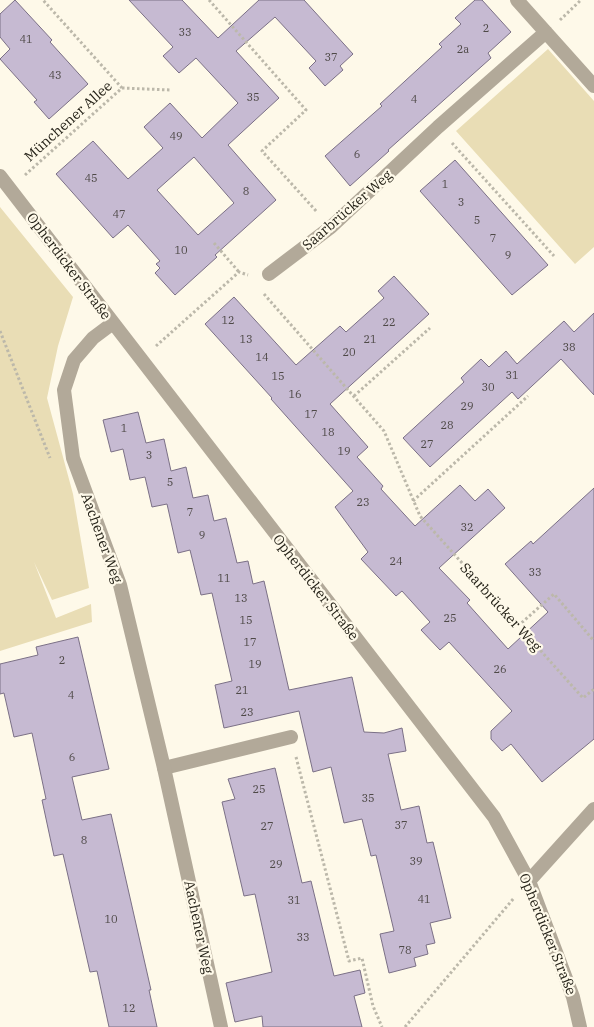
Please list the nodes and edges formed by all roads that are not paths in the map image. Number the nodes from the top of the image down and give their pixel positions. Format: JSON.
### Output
{"nodes":[{"id":1,"x":517,"y":0,"type":"edge"},
{"id":2,"x":546,"y":32,"type":"junction"},
{"id":3,"x":594,"y":86,"type":"edge"},
{"id":4,"x":0,"y":176,"type":"edge"},
{"id":5,"x":269,"y":274,"type":"road end"},
{"id":6,"x":113,"y":323,"type":"junction"},
{"id":7,"x":291,"y":737,"type":"road end"},
{"id":8,"x":164,"y":768,"type":"junction"},
{"id":9,"x":594,"y":809,"type":"edge"},
{"id":10,"x":529,"y":881,"type":"junction"},
{"id":11,"x":221,"y":1027,"type":"edge"},
{"id":12,"x":580,"y":1027,"type":"edge"}],
"edges":[{"from":1,"to":2,"type":"street"},
{"from":2,"to":3,"type":"street"},
{"from":2,"to":5,"type":"street","name":"Saarbrücker Weg"},
{"from":4,"to":6,"type":"street","name":"Opherdicker Straße"},
{"from":6,"to":8,"type":"street","name":"Aachener Weg"},
{"from":6,"to":10,"type":"street","name":"Opherdicker Straße"},
{"from":7,"to":8,"type":"street"},
{"from":8,"to":11,"type":"street","name":"Aachener Weg"},
{"from":9,"to":10,"type":"street"},
{"from":10,"to":12,"type":"street","name":"Opherdicker Straße"}]}
